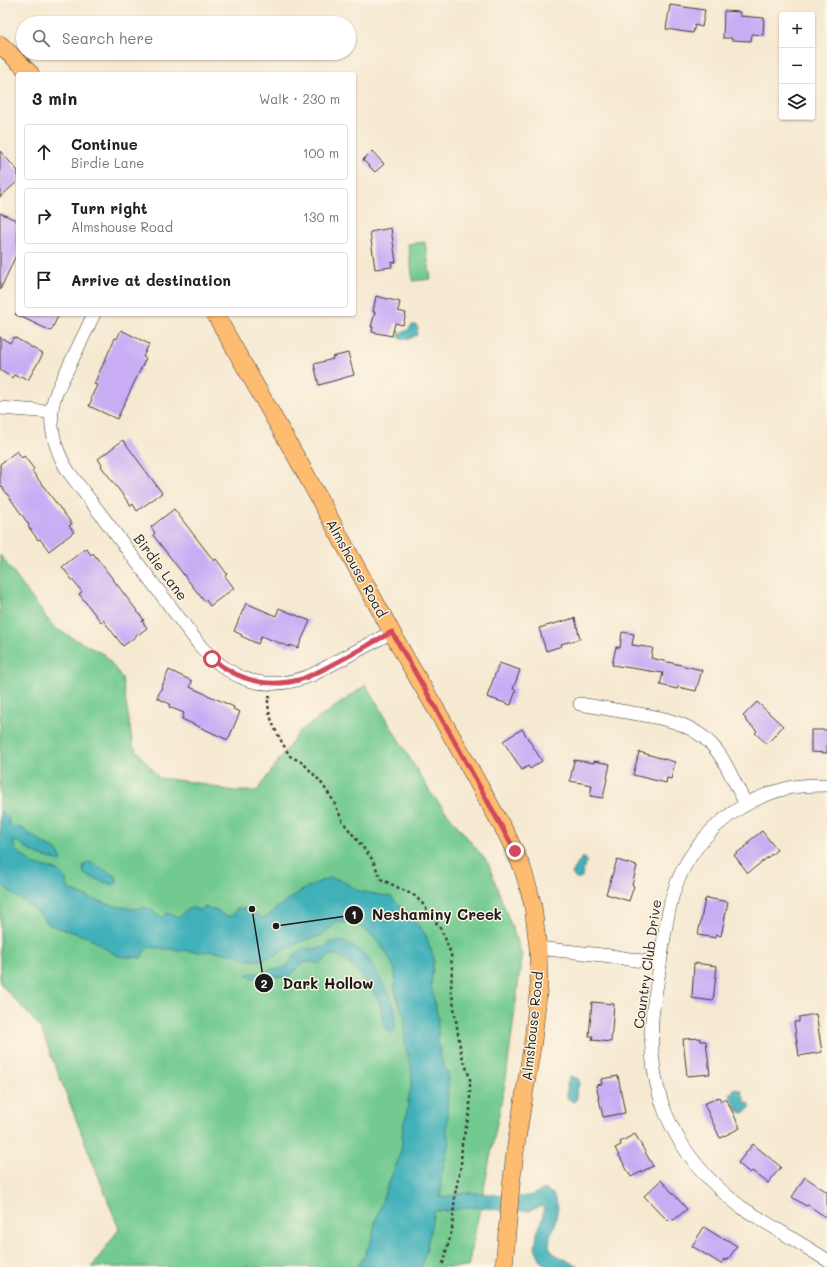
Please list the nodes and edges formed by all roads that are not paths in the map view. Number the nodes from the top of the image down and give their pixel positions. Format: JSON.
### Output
{"nodes":[{"id":1,"x":0,"y":44,"type":"edge"},
{"id":2,"x":16,"y":59,"type":"edge"},
{"id":3,"x":17,"y":60,"type":"edge"},
{"id":4,"x":29,"y":72,"type":"edge"},
{"id":5,"x":93,"y":316,"type":"edge"},
{"id":6,"x":216,"y":316,"type":"edge"},
{"id":7,"x":0,"y":408,"type":"edge"},
{"id":8,"x":52,"y":412,"type":"junction"},
{"id":9,"x":392,"y":632,"type":"junction"},
{"id":10,"x":580,"y":704,"type":"dead end"},
{"id":11,"x":827,"y":785,"type":"edge"},
{"id":12,"x":746,"y":804,"type":"junction"},
{"id":13,"x":538,"y":948,"type":"junction"},
{"id":14,"x":660,"y":964,"type":"junction"},
{"id":15,"x":827,"y":1260,"type":"edge"},
{"id":16,"x":504,"y":1267,"type":"edge"}],
"edges":[{"from":1,"to":2,"type":"main road"},
{"from":3,"to":4,"type":"main road"},
{"from":5,"to":8,"type":"street","name":"Birdie Lane"},
{"from":6,"to":9,"type":"main road","name":"Almshouse Road"},
{"from":7,"to":8,"type":"street"},
{"from":8,"to":9,"type":"street","name":"Birdie Lane"},
{"from":9,"to":13,"type":"main road","name":"Almshouse Road"},
{"from":10,"to":12,"type":"street"},
{"from":11,"to":12,"type":"street","name":"Country Club Drive"},
{"from":12,"to":14,"type":"street","name":"Country Club Drive"},
{"from":13,"to":14,"type":"street"},
{"from":13,"to":16,"type":"main road","name":"Almshouse Road"},
{"from":14,"to":15,"type":"street","name":"Country Club Drive"}]}
